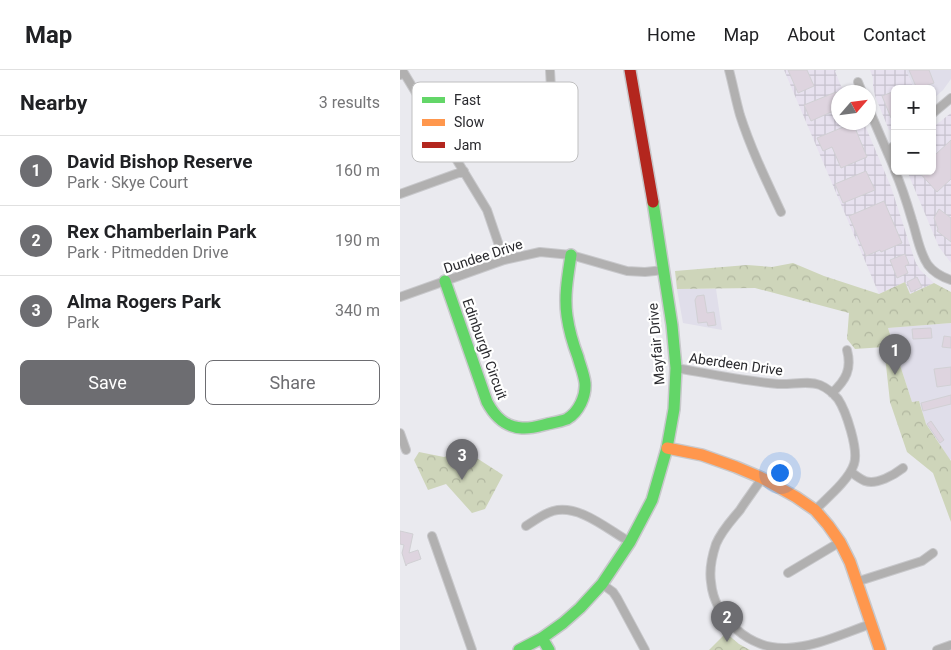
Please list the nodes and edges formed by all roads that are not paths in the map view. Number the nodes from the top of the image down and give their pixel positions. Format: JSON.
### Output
{"nodes":[{"id":1,"x":630,"y":70,"type":"edge"},
{"id":2,"x":729,"y":70,"type":"edge"},
{"id":3,"x":400,"y":75,"type":"edge"},
{"id":4,"x":858,"y":82,"type":"dead end"},
{"id":5,"x":859,"y":85,"type":"edge"},
{"id":6,"x":412,"y":86,"type":"edge"},
{"id":7,"x":951,"y":99,"type":"edge"},
{"id":8,"x":936,"y":111,"type":"edge"},
{"id":9,"x":876,"y":126,"type":"edge"},
{"id":10,"x":891,"y":148,"type":"edge"},
{"id":11,"x":887,"y":151,"type":"junction"},
{"id":12,"x":891,"y":161,"type":"edge"},
{"id":13,"x":458,"y":162,"type":"edge"},
{"id":14,"x":464,"y":171,"type":"junction"},
{"id":15,"x":897,"y":175,"type":"edge"},
{"id":16,"x":400,"y":194,"type":"edge"},
{"id":17,"x":781,"y":212,"type":"dead end"},
{"id":18,"x":571,"y":255,"type":"junction"},
{"id":19,"x":504,"y":260,"type":"junction"},
{"id":20,"x":664,"y":270,"type":"junction"},
{"id":21,"x":951,"y":280,"type":"edge"},
{"id":22,"x":445,"y":281,"type":"junction"},
{"id":23,"x":400,"y":297,"type":"edge"},
{"id":24,"x":846,"y":350,"type":"dead end"},
{"id":25,"x":676,"y":368,"type":"junction"},
{"id":26,"x":832,"y":393,"type":"junction"},
{"id":27,"x":400,"y":434,"type":"edge"},
{"id":28,"x":667,"y":448,"type":"junction"},
{"id":29,"x":406,"y":450,"type":"dead end"},
{"id":30,"x":903,"y":468,"type":"dead end"},
{"id":31,"x":851,"y":472,"type":"junction"},
{"id":32,"x":762,"y":478,"type":"junction"},
{"id":33,"x":815,"y":510,"type":"junction"},
{"id":34,"x":526,"y":526,"type":"dead end"},
{"id":35,"x":432,"y":536,"type":"dead end"},
{"id":36,"x":630,"y":542,"type":"junction"},
{"id":37,"x":840,"y":542,"type":"junction"},
{"id":38,"x":933,"y":553,"type":"dead end"},
{"id":39,"x":788,"y":573,"type":"dead end"},
{"id":40,"x":856,"y":582,"type":"junction"},
{"id":41,"x":602,"y":584,"type":"junction"},
{"id":42,"x":871,"y":624,"type":"junction"},
{"id":43,"x":542,"y":638,"type":"junction"},
{"id":44,"x":951,"y":645,"type":"edge"},
{"id":45,"x":472,"y":650,"type":"edge"},
{"id":46,"x":519,"y":650,"type":"edge"},
{"id":47,"x":549,"y":650,"type":"edge"},
{"id":48,"x":645,"y":650,"type":"edge"},
{"id":49,"x":880,"y":650,"type":"edge"},
{"id":50,"x":936,"y":650,"type":"edge"}],
"edges":[{"from":1,"to":20,"type":"street","name":"Mayfair Drive"},
{"from":2,"to":17,"type":"street"},
{"from":3,"to":6,"type":"street"},
{"from":4,"to":5,"type":"street"},
{"from":7,"to":8,"type":"street"},
{"from":9,"to":11,"type":"street"},
{"from":10,"to":11,"type":"street"},
{"from":11,"to":12,"type":"street"},
{"from":13,"to":14,"type":"street"},
{"from":14,"to":16,"type":"street"},
{"from":14,"to":19,"type":"street"},
{"from":15,"to":21,"type":"street"},
{"from":18,"to":19,"type":"street","name":"Dundee Drive"},
{"from":18,"to":20,"type":"street","name":"Dundee Drive"},
{"from":18,"to":22,"type":"street","name":"Edinburgh Circuit"},
{"from":19,"to":22,"type":"street","name":"Dundee Drive"},
{"from":20,"to":25,"type":"street","name":"Mayfair Drive"},
{"from":22,"to":23,"type":"street","name":"Dundee Drive"},
{"from":24,"to":26,"type":"street"},
{"from":25,"to":26,"type":"street","name":"Aberdeen Drive"},
{"from":25,"to":28,"type":"street","name":"Mayfair Drive"},
{"from":26,"to":31,"type":"street"},
{"from":27,"to":29,"type":"street"},
{"from":28,"to":32,"type":"street"},
{"from":28,"to":36,"type":"street","name":"Mayfair Drive"},
{"from":30,"to":31,"type":"street"},
{"from":31,"to":33,"type":"street"},
{"from":32,"to":33,"type":"street"},
{"from":32,"to":42,"type":"street"},
{"from":33,"to":37,"type":"street"},
{"from":34,"to":36,"type":"street"},
{"from":35,"to":45,"type":"street"},
{"from":36,"to":41,"type":"street","name":"Mayfair Drive"},
{"from":37,"to":39,"type":"street"},
{"from":37,"to":40,"type":"street"},
{"from":38,"to":40,"type":"street"},
{"from":40,"to":42,"type":"street"},
{"from":41,"to":43,"type":"street","name":"Mayfair Drive"},
{"from":41,"to":48,"type":"street"},
{"from":42,"to":49,"type":"street"},
{"from":43,"to":46,"type":"street","name":"Mayfair Drive"},
{"from":43,"to":47,"type":"street"},
{"from":44,"to":50,"type":"street"}]}
